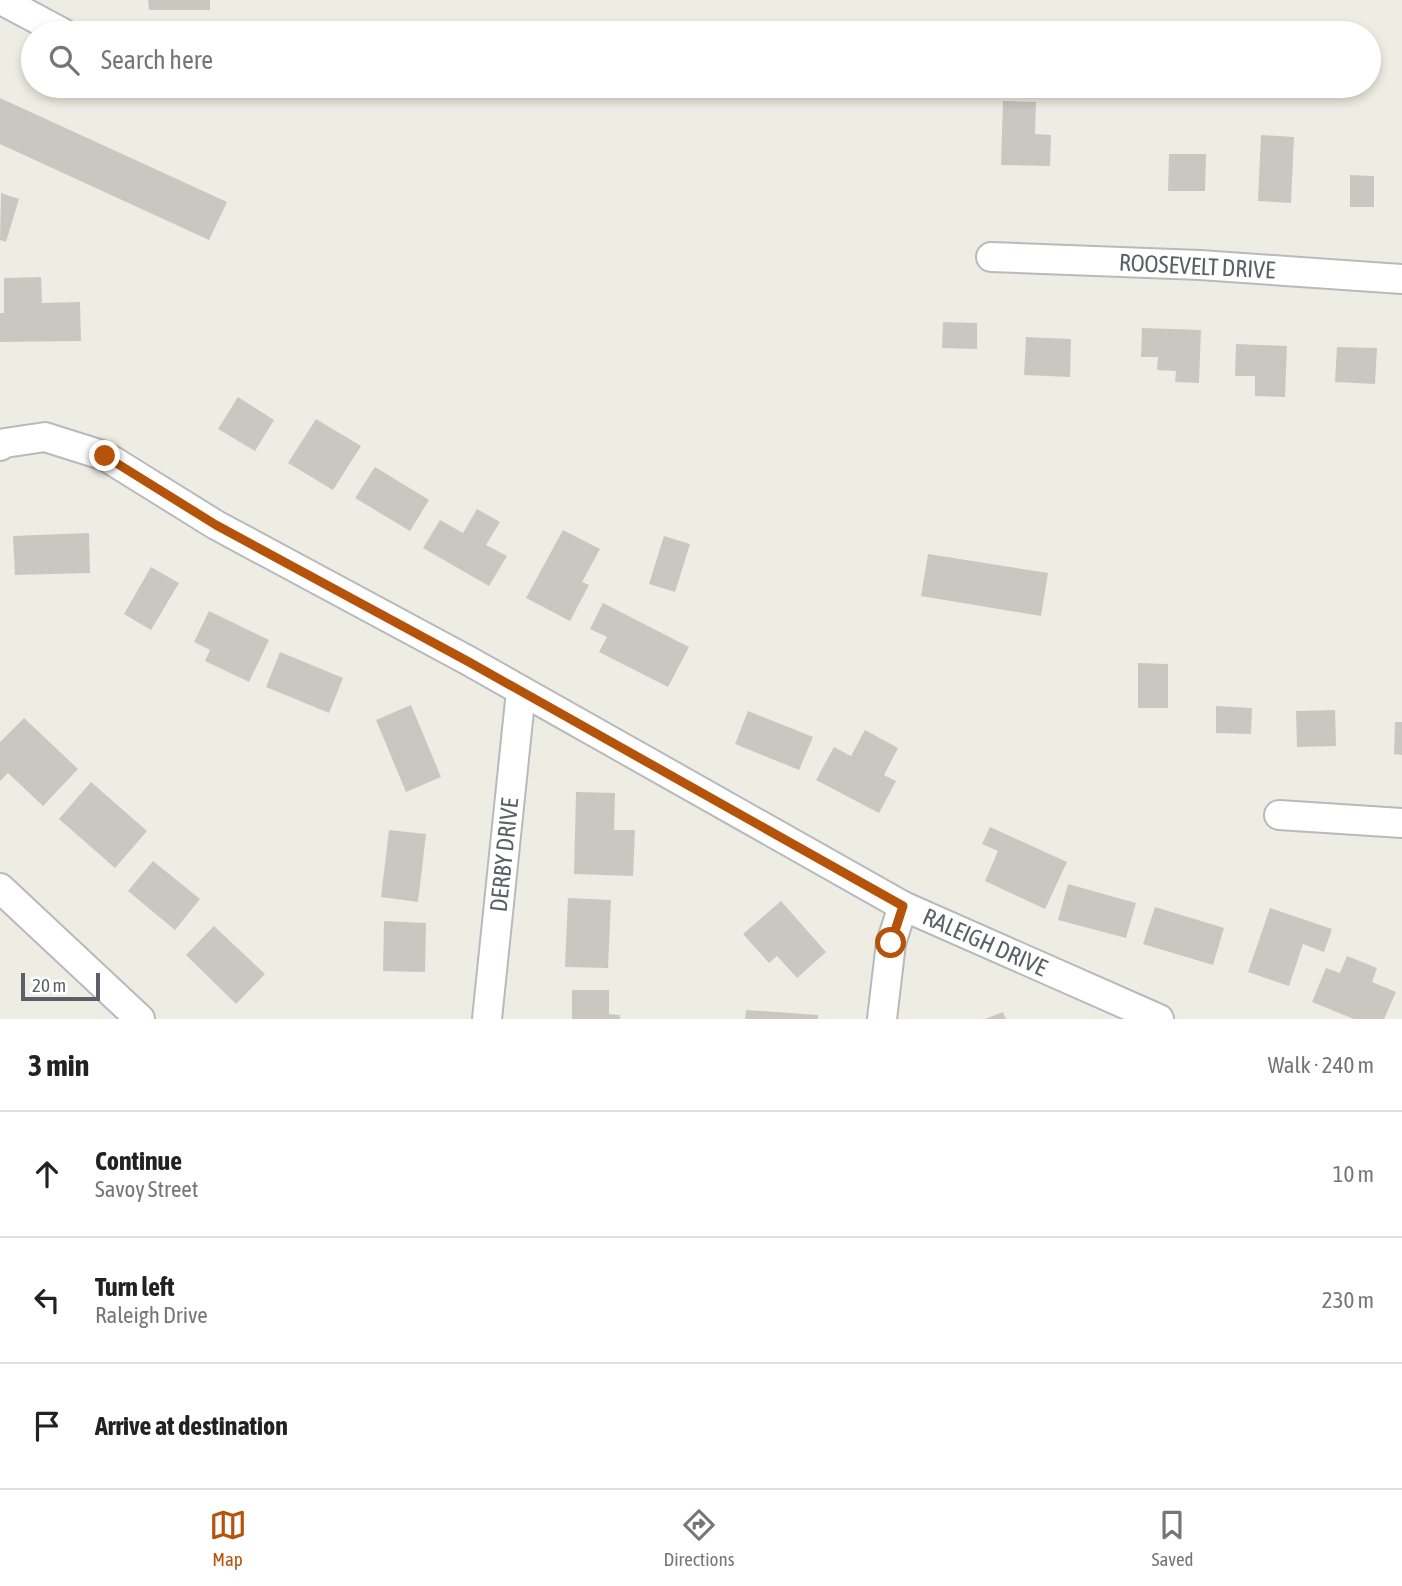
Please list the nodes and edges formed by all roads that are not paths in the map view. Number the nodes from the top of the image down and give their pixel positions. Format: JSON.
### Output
{"nodes":[{"id":1,"x":1,"y":0,"type":"edge"},
{"id":2,"x":51,"y":18,"type":"edge"},
{"id":3,"x":991,"y":257,"type":"dead end"},
{"id":4,"x":1402,"y":279,"type":"edge"},
{"id":5,"x":0,"y":446,"type":"edge"},
{"id":6,"x":521,"y":691,"type":"junction"},
{"id":7,"x":1279,"y":815,"type":"dead end"},
{"id":8,"x":1402,"y":823,"type":"edge"},
{"id":9,"x":0,"y":888,"type":"edge"},
{"id":10,"x":903,"y":906,"type":"junction"},
{"id":11,"x":140,"y":1019,"type":"edge"},
{"id":12,"x":487,"y":1019,"type":"edge"},
{"id":13,"x":882,"y":1019,"type":"edge"},
{"id":14,"x":1159,"y":1019,"type":"edge"}],
"edges":[{"from":1,"to":2,"type":"street"},
{"from":3,"to":4,"type":"street","name":"ROOSEVELT DRIVE"},
{"from":5,"to":6,"type":"street","name":"RALEIGH DRIVE"},
{"from":6,"to":10,"type":"street","name":"RALEIGH DRIVE"},
{"from":6,"to":12,"type":"street","name":"DERBY DRIVE"},
{"from":7,"to":8,"type":"street"},
{"from":9,"to":11,"type":"street"},
{"from":10,"to":13,"type":"street"},
{"from":10,"to":14,"type":"street","name":"RALEIGH DRIVE"}]}
